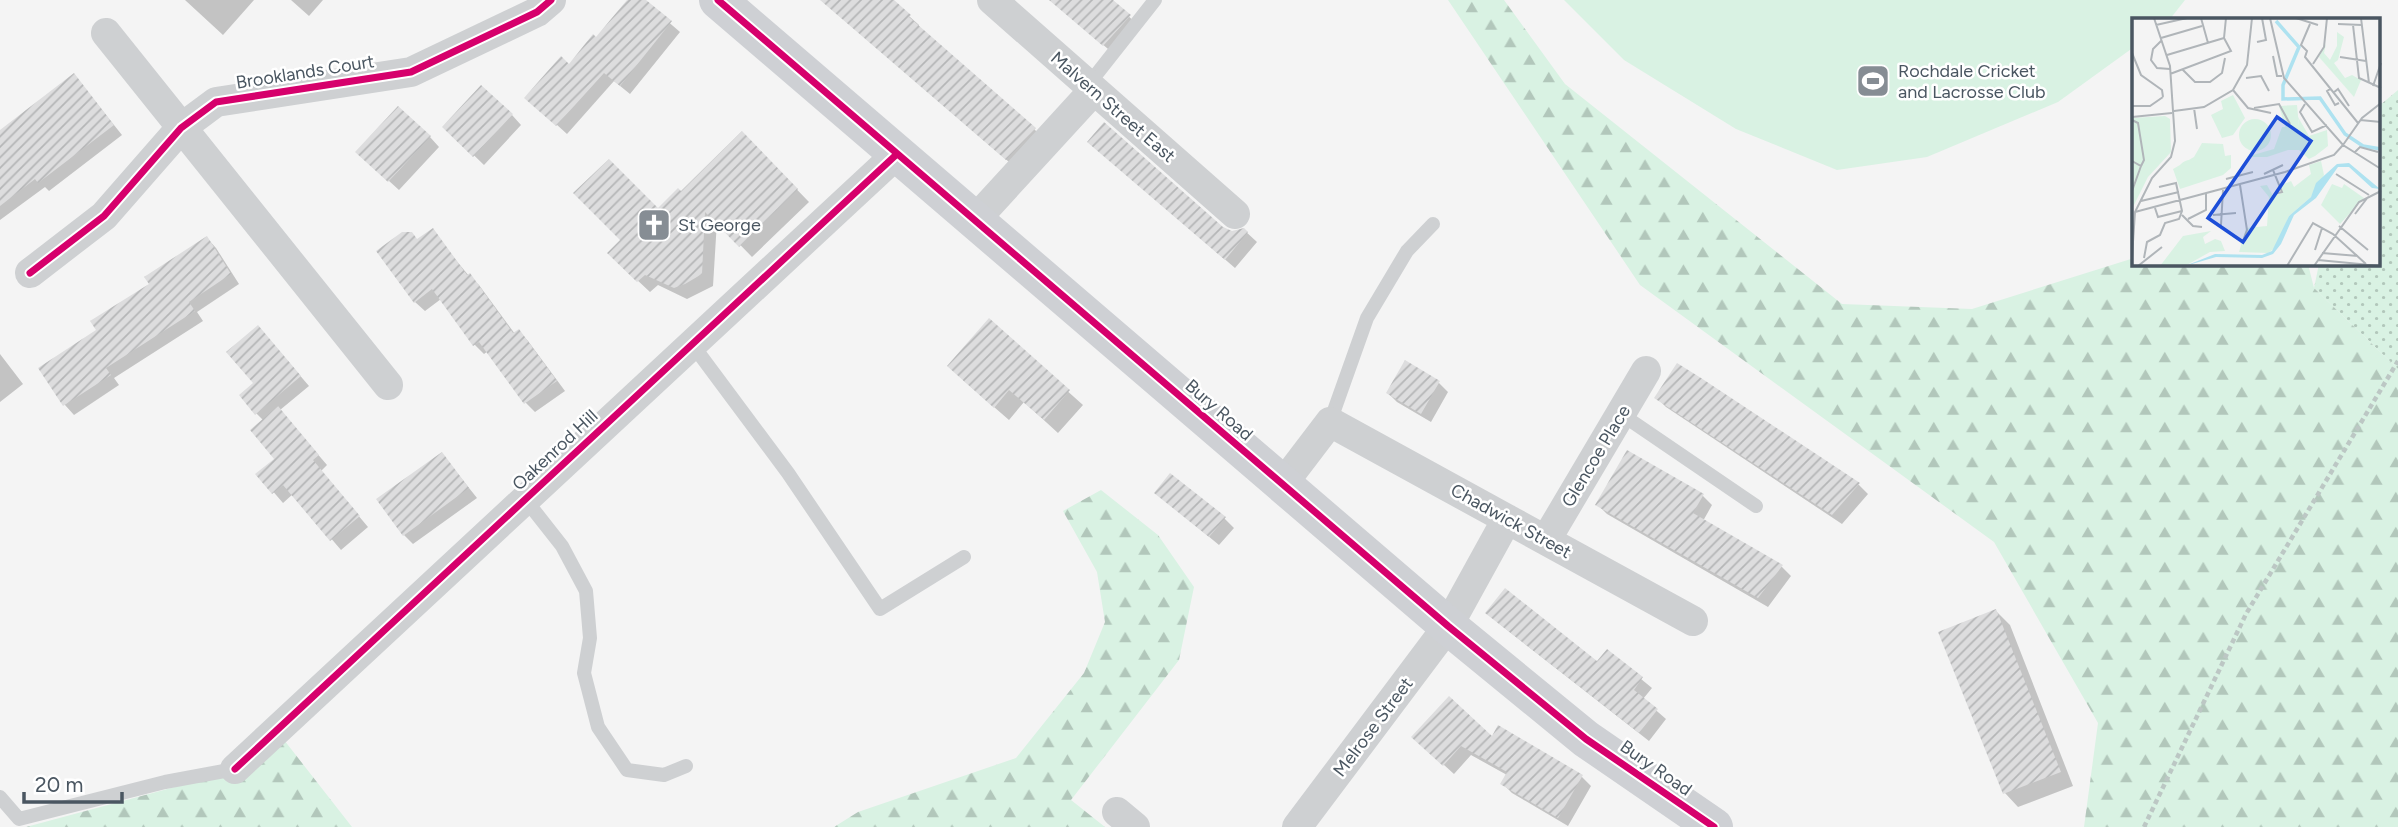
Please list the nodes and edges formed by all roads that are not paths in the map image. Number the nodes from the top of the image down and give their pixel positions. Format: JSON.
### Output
{"nodes":[{"id":1,"x":551,"y":0,"type":"edge"},
{"id":2,"x":718,"y":0,"type":"edge"},
{"id":3,"x":992,"y":0,"type":"edge"},
{"id":4,"x":1155,"y":1,"type":"edge"},
{"id":5,"x":106,"y":33,"type":"dead end"},
{"id":6,"x":1091,"y":87,"type":"junction"},
{"id":7,"x":181,"y":128,"type":"junction"},
{"id":8,"x":897,"y":154,"type":"junction"},
{"id":9,"x":1235,"y":214,"type":"dead end"},
{"id":10,"x":974,"y":221,"type":"junction"},
{"id":11,"x":1433,"y":224,"type":"dead end"},
{"id":12,"x":30,"y":273,"type":"dead end"},
{"id":13,"x":692,"y":344,"type":"junction"},
{"id":14,"x":1646,"y":372,"type":"dead end"},
{"id":15,"x":388,"y":385,"type":"dead end"},
{"id":16,"x":1621,"y":414,"type":"junction"},
{"id":17,"x":1330,"y":422,"type":"junction"},
{"id":18,"x":1282,"y":485,"type":"junction"},
{"id":19,"x":525,"y":499,"type":"junction"},
{"id":20,"x":1756,"y":506,"type":"dead end"},
{"id":21,"x":1507,"y":519,"type":"junction"},
{"id":22,"x":1546,"y":540,"type":"junction"},
{"id":23,"x":964,"y":556,"type":"dead end"},
{"id":24,"x":1693,"y":621,"type":"dead end"},
{"id":25,"x":1448,"y":626,"type":"junction"},
{"id":26,"x":686,"y":766,"type":"dead end"},
{"id":27,"x":235,"y":769,"type":"joint"},
{"id":28,"x":0,"y":797,"type":"edge"},
{"id":29,"x":1297,"y":827,"type":"edge"},
{"id":30,"x":1714,"y":827,"type":"edge"}],
"edges":[{"from":1,"to":7,"type":"street","name":"Brooklands Court"},
{"from":2,"to":8,"type":"main road","name":"Bury Road"},
{"from":3,"to":6,"type":"street","name":"Malvern Street East"},
{"from":4,"to":6,"type":"lane"},
{"from":5,"to":7,"type":"street"},
{"from":6,"to":9,"type":"street","name":"Malvern Street East"},
{"from":6,"to":10,"type":"street"},
{"from":7,"to":12,"type":"street","name":"Brooklands Court"},
{"from":7,"to":15,"type":"street"},
{"from":8,"to":10,"type":"main road","name":"Bury Road"},
{"from":8,"to":13,"type":"street","name":"Oakenrod Hill"},
{"from":10,"to":18,"type":"main road","name":"Bury Road"},
{"from":11,"to":17,"type":"lane"},
{"from":13,"to":19,"type":"street","name":"Oakenrod Hill"},
{"from":13,"to":23,"type":"lane"},
{"from":14,"to":16,"type":"street","name":"Glencoe Place"},
{"from":16,"to":20,"type":"lane"},
{"from":16,"to":22,"type":"street","name":"Glencoe Place"},
{"from":17,"to":18,"type":"street"},
{"from":17,"to":21,"type":"street","name":"Chadwick Street"},
{"from":18,"to":25,"type":"main road","name":"Bury Road"},
{"from":19,"to":26,"type":"lane"},
{"from":19,"to":27,"type":"street","name":"Oakenrod Hill"},
{"from":21,"to":22,"type":"street","name":"Chadwick Street"},
{"from":21,"to":25,"type":"street","name":"Melrose Street"},
{"from":22,"to":24,"type":"street","name":"Chadwick Street"},
{"from":25,"to":29,"type":"street","name":"Melrose Street"},
{"from":25,"to":30,"type":"main road","name":"Bury Road"},
{"from":27,"to":28,"type":"lane"}]}
